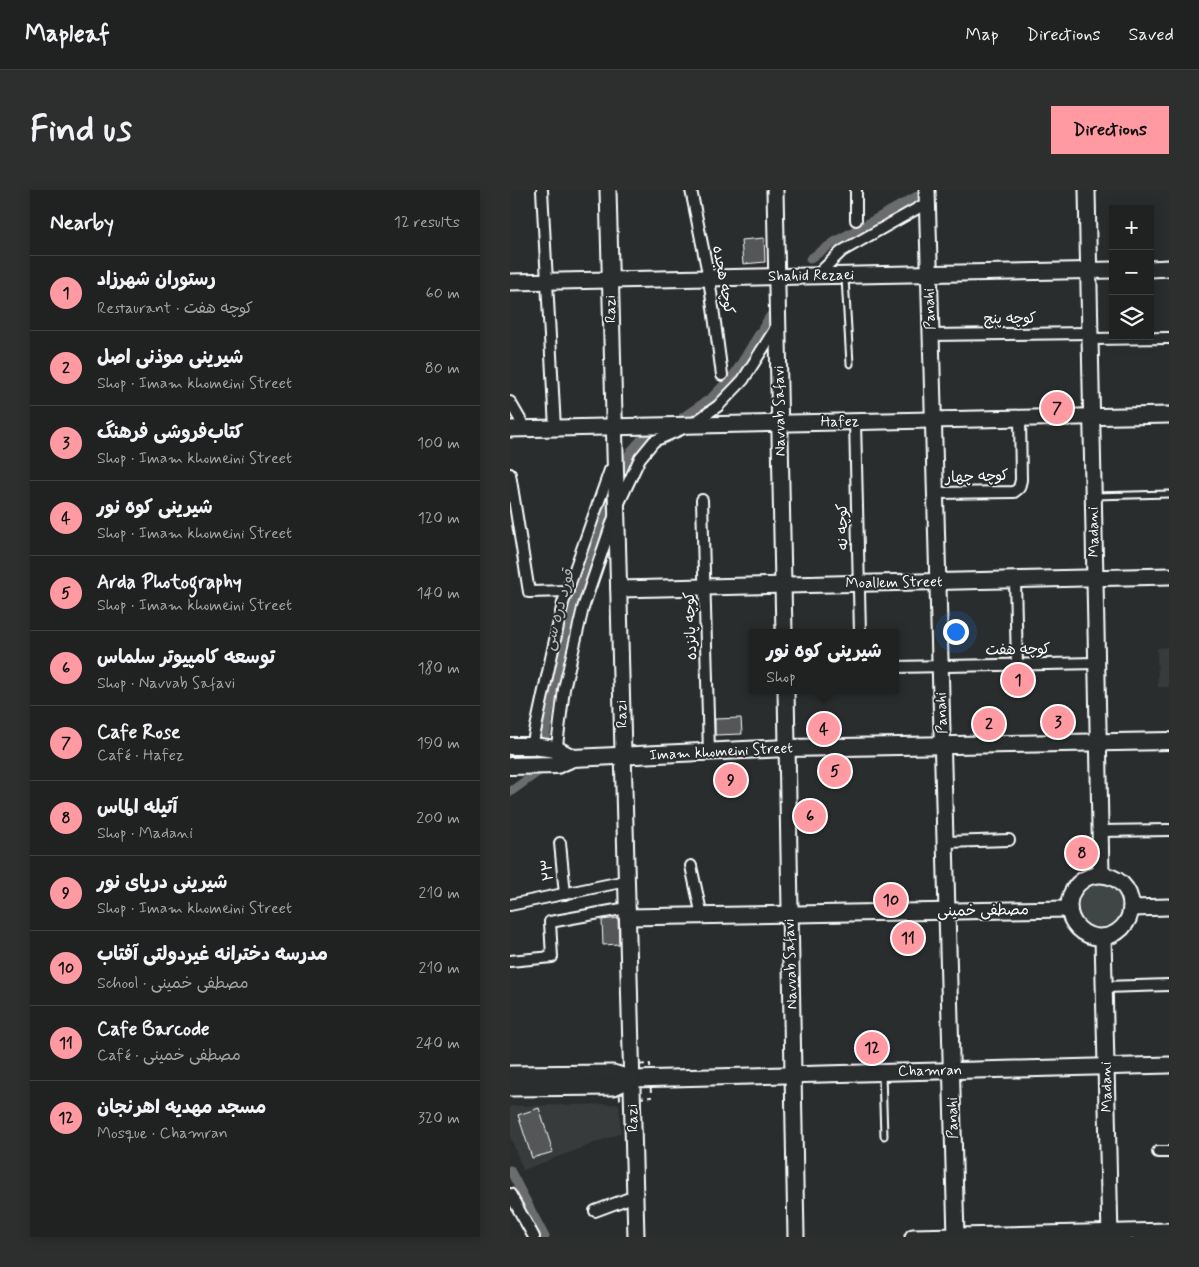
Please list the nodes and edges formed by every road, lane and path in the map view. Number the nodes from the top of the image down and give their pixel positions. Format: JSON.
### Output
{"nodes":[{"id":1,"x":542,"y":190,"type":"edge"},
{"id":2,"x":608,"y":190,"type":"edge"},
{"id":3,"x":691,"y":190,"type":"edge"},
{"id":4,"x":775,"y":190,"type":"edge"},
{"id":5,"x":856,"y":190,"type":"edge"},
{"id":6,"x":1087,"y":190,"type":"edge"},
{"id":7,"x":927,"y":197,"type":"edge"},
{"id":8,"x":856,"y":220,"type":"dead end"},
{"id":9,"x":1169,"y":268,"type":"edge"},
{"id":10,"x":1154,"y":269,"type":"edge"},
{"id":11,"x":1088,"y":270,"type":"junction"},
{"id":12,"x":1109,"y":270,"type":"edge"},
{"id":13,"x":929,"y":273,"type":"junction"},
{"id":14,"x":845,"y":275,"type":"junction"},
{"id":15,"x":816,"y":276,"type":"junction"},
{"id":16,"x":776,"y":277,"type":"junction"},
{"id":17,"x":709,"y":278,"type":"junction"},
{"id":18,"x":610,"y":280,"type":"junction"},
{"id":19,"x":510,"y":282,"type":"edge"},
{"id":20,"x":547,"y":282,"type":"junction"},
{"id":21,"x":778,"y":325,"type":"junction"},
{"id":22,"x":931,"y":335,"type":"junction"},
{"id":23,"x":1090,"y":336,"type":"junction"},
{"id":24,"x":1169,"y":338,"type":"edge"},
{"id":25,"x":850,"y":364,"type":"dead end"},
{"id":26,"x":722,"y":375,"type":"dead end"},
{"id":27,"x":510,"y":402,"type":"edge"},
{"id":28,"x":1169,"y":415,"type":"edge"},
{"id":29,"x":1092,"y":417,"type":"junction"},
{"id":30,"x":1020,"y":418,"type":"junction"},
{"id":31,"x":934,"y":420,"type":"junction"},
{"id":32,"x":856,"y":422,"type":"junction"},
{"id":33,"x":780,"y":423,"type":"junction"},
{"id":34,"x":690,"y":425,"type":"junction"},
{"id":35,"x":614,"y":426,"type":"junction"},
{"id":36,"x":517,"y":428,"type":"edge"},
{"id":37,"x":554,"y":428,"type":"junction"},
{"id":38,"x":610,"y":470,"type":"dead end"},
{"id":39,"x":510,"y":474,"type":"edge"},
{"id":40,"x":936,"y":493,"type":"junction"},
{"id":41,"x":1169,"y":494,"type":"edge"},
{"id":42,"x":1093,"y":496,"type":"junction"},
{"id":43,"x":702,"y":500,"type":"dead end"},
{"id":44,"x":616,"y":508,"type":"junction"},
{"id":45,"x":513,"y":517,"type":"edge"},
{"id":46,"x":1169,"y":576,"type":"edge"},
{"id":47,"x":1095,"y":578,"type":"junction"},
{"id":48,"x":1015,"y":580,"type":"junction"},
{"id":49,"x":938,"y":581,"type":"junction"},
{"id":50,"x":859,"y":583,"type":"junction"},
{"id":51,"x":783,"y":585,"type":"junction"},
{"id":52,"x":705,"y":587,"type":"junction"},
{"id":53,"x":619,"y":589,"type":"junction"},
{"id":54,"x":568,"y":591,"type":"junction"},
{"id":55,"x":784,"y":629,"type":"edge"},
{"id":56,"x":860,"y":629,"type":"edge"},
{"id":57,"x":1097,"y":664,"type":"junction"},
{"id":58,"x":940,"y":666,"type":"junction"},
{"id":59,"x":1017,"y":666,"type":"junction"},
{"id":60,"x":899,"y":667,"type":"edge"},
{"id":61,"x":786,"y":694,"type":"edge"},
{"id":62,"x":1169,"y":741,"type":"edge"},
{"id":63,"x":1098,"y":742,"type":"junction"},
{"id":64,"x":943,"y":745,"type":"junction"},
{"id":65,"x":510,"y":746,"type":"edge"},
{"id":66,"x":532,"y":746,"type":"junction"},
{"id":67,"x":787,"y":748,"type":"junction"},
{"id":68,"x":556,"y":749,"type":"junction"},
{"id":69,"x":709,"y":752,"type":"junction"},
{"id":70,"x":623,"y":756,"type":"junction"},
{"id":71,"x":574,"y":758,"type":"junction"},
{"id":72,"x":557,"y":765,"type":"junction"},
{"id":73,"x":510,"y":766,"type":"edge"},
{"id":74,"x":1169,"y":830,"type":"edge"},
{"id":75,"x":1100,"y":831,"type":"junction"},
{"id":76,"x":1009,"y":840,"type":"dead end"},
{"id":77,"x":946,"y":842,"type":"junction"},
{"id":78,"x":560,"y":843,"type":"dead end"},
{"id":79,"x":691,"y":866,"type":"dead end"},
{"id":80,"x":1101,"y":874,"type":"junction"},
{"id":81,"x":626,"y":881,"type":"junction"},
{"id":82,"x":565,"y":894,"type":"junction"},
{"id":83,"x":510,"y":905,"type":"edge"},
{"id":84,"x":1169,"y":907,"type":"edge"},
{"id":85,"x":1131,"y":908,"type":"junction"},
{"id":86,"x":1069,"y":909,"type":"junction"},
{"id":87,"x":946,"y":911,"type":"junction"},
{"id":88,"x":627,"y":913,"type":"junction"},
{"id":89,"x":789,"y":914,"type":"junction"},
{"id":90,"x":702,"y":916,"type":"junction"},
{"id":91,"x":1103,"y":937,"type":"junction"},
{"id":92,"x":510,"y":961,"type":"edge"},
{"id":93,"x":1169,"y":985,"type":"edge"},
{"id":94,"x":1104,"y":987,"type":"junction"},
{"id":95,"x":1169,"y":1065,"type":"edge"},
{"id":96,"x":1106,"y":1067,"type":"junction"},
{"id":97,"x":952,"y":1071,"type":"junction"},
{"id":98,"x":882,"y":1072,"type":"junction"},
{"id":99,"x":510,"y":1074,"type":"edge"},
{"id":100,"x":794,"y":1075,"type":"junction"},
{"id":101,"x":632,"y":1079,"type":"junction"},
{"id":102,"x":510,"y":1088,"type":"edge"},
{"id":103,"x":884,"y":1136,"type":"dead end"},
{"id":104,"x":510,"y":1194,"type":"edge"},
{"id":105,"x":635,"y":1196,"type":"junction"},
{"id":106,"x":595,"y":1211,"type":"dead end"},
{"id":107,"x":1169,"y":1231,"type":"edge"},
{"id":108,"x":1110,"y":1235,"type":"edge"},
{"id":109,"x":956,"y":1236,"type":"edge"},
{"id":110,"x":534,"y":1237,"type":"edge"},
{"id":111,"x":636,"y":1237,"type":"edge"},
{"id":112,"x":796,"y":1237,"type":"edge"},
{"id":113,"x":913,"y":1237,"type":"edge"}],
"edges":[{"from":1,"to":20,"type":"street"},
{"from":2,"to":18,"type":"street","name":"Razi"},
{"from":3,"to":17,"type":"street","name":"کوچه هجده"},
{"from":4,"to":16,"type":"street","name":"Navvab Safavi"},
{"from":5,"to":8,"type":"street"},
{"from":6,"to":11,"type":"street","name":"Madani"},
{"from":7,"to":13,"type":"street","name":"Panahi"},
{"from":7,"to":15,"type":"street"},
{"from":9,"to":10,"type":"street"},
{"from":11,"to":12,"type":"street","name":"Shahid Rezaei"},
{"from":11,"to":13,"type":"street","name":"Shahid Rezaei"},
{"from":11,"to":23,"type":"street","name":"Madani"},
{"from":13,"to":14,"type":"street","name":"Shahid Rezaei"},
{"from":13,"to":22,"type":"street","name":"Panahi"},
{"from":14,"to":15,"type":"street","name":"Shahid Rezaei"},
{"from":14,"to":25,"type":"lane"},
{"from":15,"to":16,"type":"street","name":"Shahid Rezaei"},
{"from":16,"to":17,"type":"street","name":"Shahid Rezaei"},
{"from":16,"to":21,"type":"street","name":"Navvab Safavi"},
{"from":17,"to":18,"type":"street","name":"Shahid Rezaei"},
{"from":17,"to":26,"type":"street","name":"کوچه هجده"},
{"from":18,"to":20,"type":"street","name":"Shahid Rezaei"},
{"from":18,"to":35,"type":"street","name":"Razi"},
{"from":19,"to":20,"type":"street","name":"Shahid Rezaei"},
{"from":20,"to":37,"type":"street"},
{"from":21,"to":33,"type":"street","name":"Navvab Safavi"},
{"from":21,"to":34,"type":"street"},
{"from":22,"to":23,"type":"street","name":"کوچه پنج"},
{"from":22,"to":31,"type":"street","name":"Panahi"},
{"from":23,"to":24,"type":"street","name":"کوچه پنج"},
{"from":23,"to":29,"type":"street","name":"Madani"},
{"from":27,"to":36,"type":"street"},
{"from":28,"to":29,"type":"street","name":"Hafez"},
{"from":29,"to":30,"type":"street","name":"Hafez"},
{"from":29,"to":42,"type":"street","name":"Madani"},
{"from":30,"to":31,"type":"street","name":"Hafez"},
{"from":30,"to":40,"type":"street","name":"کوچه چهار"},
{"from":31,"to":32,"type":"street","name":"Hafez"},
{"from":31,"to":40,"type":"street","name":"Panahi"},
{"from":32,"to":33,"type":"street","name":"Hafez"},
{"from":32,"to":50,"type":"street","name":"کوچه نه"},
{"from":33,"to":34,"type":"street","name":"Hafez"},
{"from":33,"to":51,"type":"street","name":"Navvab Safavi"},
{"from":34,"to":35,"type":"street","name":"Hafez"},
{"from":34,"to":44,"type":"street"},
{"from":35,"to":37,"type":"street","name":"Hafez"},
{"from":35,"to":44,"type":"street","name":"Razi"},
{"from":36,"to":37,"type":"street","name":"Hafez"},
{"from":38,"to":54,"type":"street"},
{"from":39,"to":45,"type":"street"},
{"from":40,"to":49,"type":"street","name":"Panahi"},
{"from":41,"to":42,"type":"lane"},
{"from":42,"to":47,"type":"street","name":"Madani"},
{"from":43,"to":52,"type":"street","name":"کوچه پانزده"},
{"from":44,"to":53,"type":"street","name":"Razi"},
{"from":44,"to":68,"type":"street"},
{"from":45,"to":54,"type":"street"},
{"from":46,"to":47,"type":"street","name":"Moallem Street"},
{"from":47,"to":48,"type":"street","name":"Moallem Street"},
{"from":47,"to":57,"type":"street","name":"Madani"},
{"from":48,"to":49,"type":"street","name":"Moallem Street"},
{"from":48,"to":59,"type":"street"},
{"from":49,"to":50,"type":"street","name":"Moallem Street"},
{"from":49,"to":58,"type":"street","name":"Panahi"},
{"from":50,"to":51,"type":"street","name":"Moallem Street"},
{"from":50,"to":56,"type":"street","name":"کوچه نه"},
{"from":51,"to":52,"type":"street","name":"Moallem Street"},
{"from":51,"to":55,"type":"street","name":"Navvab Safavi"},
{"from":52,"to":53,"type":"street","name":"Moallem Street"},
{"from":52,"to":69,"type":"street","name":"کوچه پانزده"},
{"from":53,"to":70,"type":"street","name":"Razi"},
{"from":54,"to":66,"type":"street"},
{"from":57,"to":59,"type":"street","name":"کوچه هفت"},
{"from":57,"to":63,"type":"street","name":"Madani"},
{"from":58,"to":59,"type":"street","name":"کوچه هفت"},
{"from":58,"to":60,"type":"street","name":"کوچه هفت"},
{"from":58,"to":64,"type":"street","name":"Panahi"},
{"from":61,"to":67,"type":"street","name":"Navvab Safavi"},
{"from":62,"to":63,"type":"main road","name":"Imam khomeini Street"},
{"from":63,"to":64,"type":"main road","name":"Imam khomeini Street"},
{"from":63,"to":75,"type":"street","name":"Madani"},
{"from":64,"to":67,"type":"main road","name":"Imam khomeini Street"},
{"from":64,"to":77,"type":"street","name":"Panahi"},
{"from":65,"to":66,"type":"main road"},
{"from":66,"to":68,"type":"main road"},
{"from":67,"to":69,"type":"main road","name":"Imam khomeini Street"},
{"from":67,"to":89,"type":"street","name":"Navvab Safavi"},
{"from":68,"to":71,"type":"main road"},
{"from":68,"to":72,"type":"street"},
{"from":69,"to":70,"type":"main road","name":"Imam khomeini Street"},
{"from":70,"to":71,"type":"main road","name":"Imam khomeini Street"},
{"from":70,"to":81,"type":"street","name":"Razi"},
{"from":71,"to":72,"type":"main road"},
{"from":72,"to":73,"type":"main road"},
{"from":74,"to":75,"type":"street"},
{"from":75,"to":80,"type":"street","name":"Madani"},
{"from":76,"to":77,"type":"street"},
{"from":77,"to":87,"type":"street","name":"Panahi"},
{"from":78,"to":82,"type":"street","name":"۲۳"},
{"from":79,"to":90,"type":"street"},
{"from":80,"to":85,"type":"street"},
{"from":80,"to":86,"type":"street"},
{"from":81,"to":82,"type":"street"},
{"from":81,"to":88,"type":"street","name":"Razi"},
{"from":82,"to":83,"type":"street"},
{"from":84,"to":85,"type":"street"},
{"from":85,"to":91,"type":"street"},
{"from":86,"to":87,"type":"street","name":"مصطفی خمینی"},
{"from":86,"to":91,"type":"street"},
{"from":87,"to":89,"type":"street","name":"مصطفی خمینی"},
{"from":87,"to":97,"type":"street","name":"Panahi"},
{"from":88,"to":90,"type":"street","name":"مصطفی خمینی"},
{"from":88,"to":92,"type":"street"},
{"from":88,"to":101,"type":"street","name":"Razi"},
{"from":89,"to":90,"type":"street","name":"مصطفی خمینی"},
{"from":89,"to":100,"type":"street","name":"Navvab Safavi"},
{"from":91,"to":94,"type":"street","name":"Madani"},
{"from":93,"to":94,"type":"street"},
{"from":94,"to":96,"type":"street","name":"Madani"},
{"from":95,"to":96,"type":"street","name":"Chamran"},
{"from":96,"to":97,"type":"street","name":"Chamran"},
{"from":96,"to":108,"type":"street","name":"Madani"},
{"from":97,"to":98,"type":"street","name":"Chamran"},
{"from":97,"to":109,"type":"street","name":"Panahi"},
{"from":98,"to":100,"type":"street","name":"Chamran"},
{"from":98,"to":103,"type":"lane"},
{"from":99,"to":101,"type":"street","name":"Chamran"},
{"from":100,"to":101,"type":"street","name":"Chamran"},
{"from":100,"to":112,"type":"street","name":"Navvab Safavi"},
{"from":101,"to":102,"type":"street","name":"Chamran"},
{"from":101,"to":105,"type":"street","name":"Razi"},
{"from":104,"to":110,"type":"street"},
{"from":105,"to":106,"type":"street"},
{"from":105,"to":111,"type":"street","name":"Razi"},
{"from":107,"to":108,"type":"street"},
{"from":108,"to":109,"type":"street"},
{"from":109,"to":113,"type":"street"}]}
